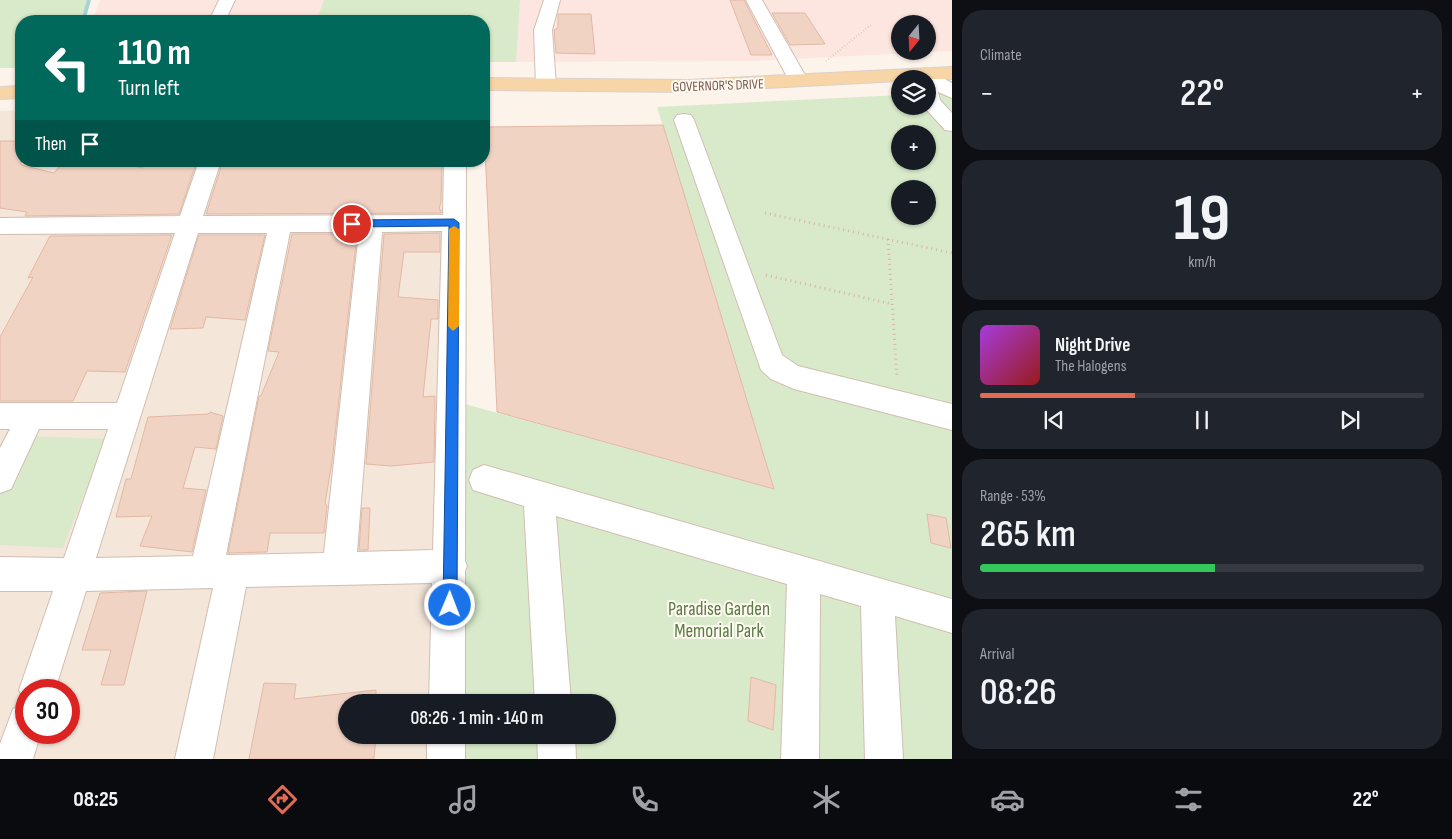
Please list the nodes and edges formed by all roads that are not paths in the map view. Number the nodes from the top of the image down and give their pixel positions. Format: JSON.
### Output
{"nodes":[{"id":1,"x":226,"y":0,"type":"edge"},
{"id":2,"x":552,"y":0,"type":"edge"},
{"id":3,"x":754,"y":0,"type":"edge"},
{"id":4,"x":220,"y":15,"type":"edge"},
{"id":5,"x":952,"y":73,"type":"edge"},
{"id":6,"x":936,"y":77,"type":"edge"},
{"id":7,"x":891,"y":81,"type":"edge"},
{"id":8,"x":799,"y":82,"type":"junction"},
{"id":9,"x":490,"y":84,"type":"edge"},
{"id":10,"x":936,"y":84,"type":"edge"},
{"id":11,"x":546,"y":86,"type":"junction"},
{"id":12,"x":15,"y":92,"type":"edge"},
{"id":13,"x":952,"y":92,"type":"edge"},
{"id":14,"x":0,"y":93,"type":"edge"},
{"id":15,"x":936,"y":108,"type":"edge"},
{"id":16,"x":684,"y":120,"type":"dead end"},
{"id":17,"x":952,"y":125,"type":"edge"},
{"id":18,"x":208,"y":167,"type":"edge"},
{"id":19,"x":455,"y":167,"type":"edge"},
{"id":20,"x":454,"y":223,"type":"junction"},
{"id":21,"x":190,"y":224,"type":"junction"},
{"id":22,"x":280,"y":224,"type":"junction"},
{"id":23,"x":371,"y":224,"type":"junction"},
{"id":24,"x":0,"y":226,"type":"edge"},
{"id":25,"x":0,"y":416,"type":"edge"},
{"id":26,"x":31,"y":416,"type":"junction"},
{"id":27,"x":126,"y":416,"type":"junction"},
{"id":28,"x":952,"y":417,"type":"edge"},
{"id":29,"x":0,"y":479,"type":"edge"},
{"id":30,"x":484,"y":480,"type":"dead end"},
{"id":31,"x":538,"y":496,"type":"junction"},
{"id":32,"x":451,"y":566,"type":"junction"},
{"id":33,"x":339,"y":570,"type":"junction"},
{"id":34,"x":219,"y":572,"type":"junction"},
{"id":35,"x":0,"y":574,"type":"edge"},
{"id":36,"x":804,"y":574,"type":"junction"},
{"id":37,"x":75,"y":575,"type":"junction"},
{"id":38,"x":877,"y":594,"type":"junction"},
{"id":39,"x":952,"y":616,"type":"edge"},
{"id":40,"x":41,"y":679,"type":"edge"},
{"id":41,"x":447,"y":694,"type":"edge"},
{"id":42,"x":552,"y":694,"type":"edge"},
{"id":43,"x":19,"y":744,"type":"edge"},
{"id":44,"x":446,"y":744,"type":"edge"},
{"id":45,"x":556,"y":744,"type":"edge"},
{"id":46,"x":14,"y":759,"type":"edge"},
{"id":47,"x":194,"y":759,"type":"edge"},
{"id":48,"x":446,"y":759,"type":"edge"},
{"id":49,"x":557,"y":759,"type":"edge"},
{"id":50,"x":800,"y":759,"type":"edge"},
{"id":51,"x":884,"y":759,"type":"edge"}],
"edges":[{"from":1,"to":4,"type":"street"},
{"from":2,"to":11,"type":"street"},
{"from":3,"to":8,"type":"street"},
{"from":5,"to":6,"type":"main road","name":"GOVERNOR'S DRIVE"},
{"from":7,"to":8,"type":"main road","name":"GOVERNOR'S DRIVE"},
{"from":8,"to":11,"type":"main road","name":"GOVERNOR'S DRIVE"},
{"from":9,"to":11,"type":"main road","name":"GOVERNOR'S DRIVE"},
{"from":10,"to":13,"type":"street"},
{"from":12,"to":14,"type":"main road"},
{"from":15,"to":17,"type":"street"},
{"from":16,"to":28,"type":"street"},
{"from":18,"to":21,"type":"street"},
{"from":19,"to":20,"type":"street"},
{"from":20,"to":23,"type":"street"},
{"from":20,"to":32,"type":"street"},
{"from":21,"to":22,"type":"street"},
{"from":21,"to":24,"type":"street"},
{"from":21,"to":27,"type":"street"},
{"from":22,"to":23,"type":"street"},
{"from":22,"to":34,"type":"street"},
{"from":23,"to":33,"type":"street"},
{"from":25,"to":26,"type":"street"},
{"from":26,"to":27,"type":"street"},
{"from":26,"to":29,"type":"street"},
{"from":27,"to":37,"type":"street"},
{"from":30,"to":31,"type":"street"},
{"from":31,"to":36,"type":"street"},
{"from":31,"to":42,"type":"street"},
{"from":32,"to":33,"type":"street"},
{"from":32,"to":41,"type":"street"},
{"from":33,"to":34,"type":"street"},
{"from":34,"to":37,"type":"street"},
{"from":34,"to":47,"type":"street"},
{"from":35,"to":37,"type":"street"},
{"from":36,"to":38,"type":"street"},
{"from":36,"to":50,"type":"street"},
{"from":37,"to":40,"type":"street"},
{"from":38,"to":39,"type":"street"},
{"from":38,"to":51,"type":"street"},
{"from":43,"to":46,"type":"street"},
{"from":44,"to":48,"type":"street"},
{"from":45,"to":49,"type":"street"}]}
